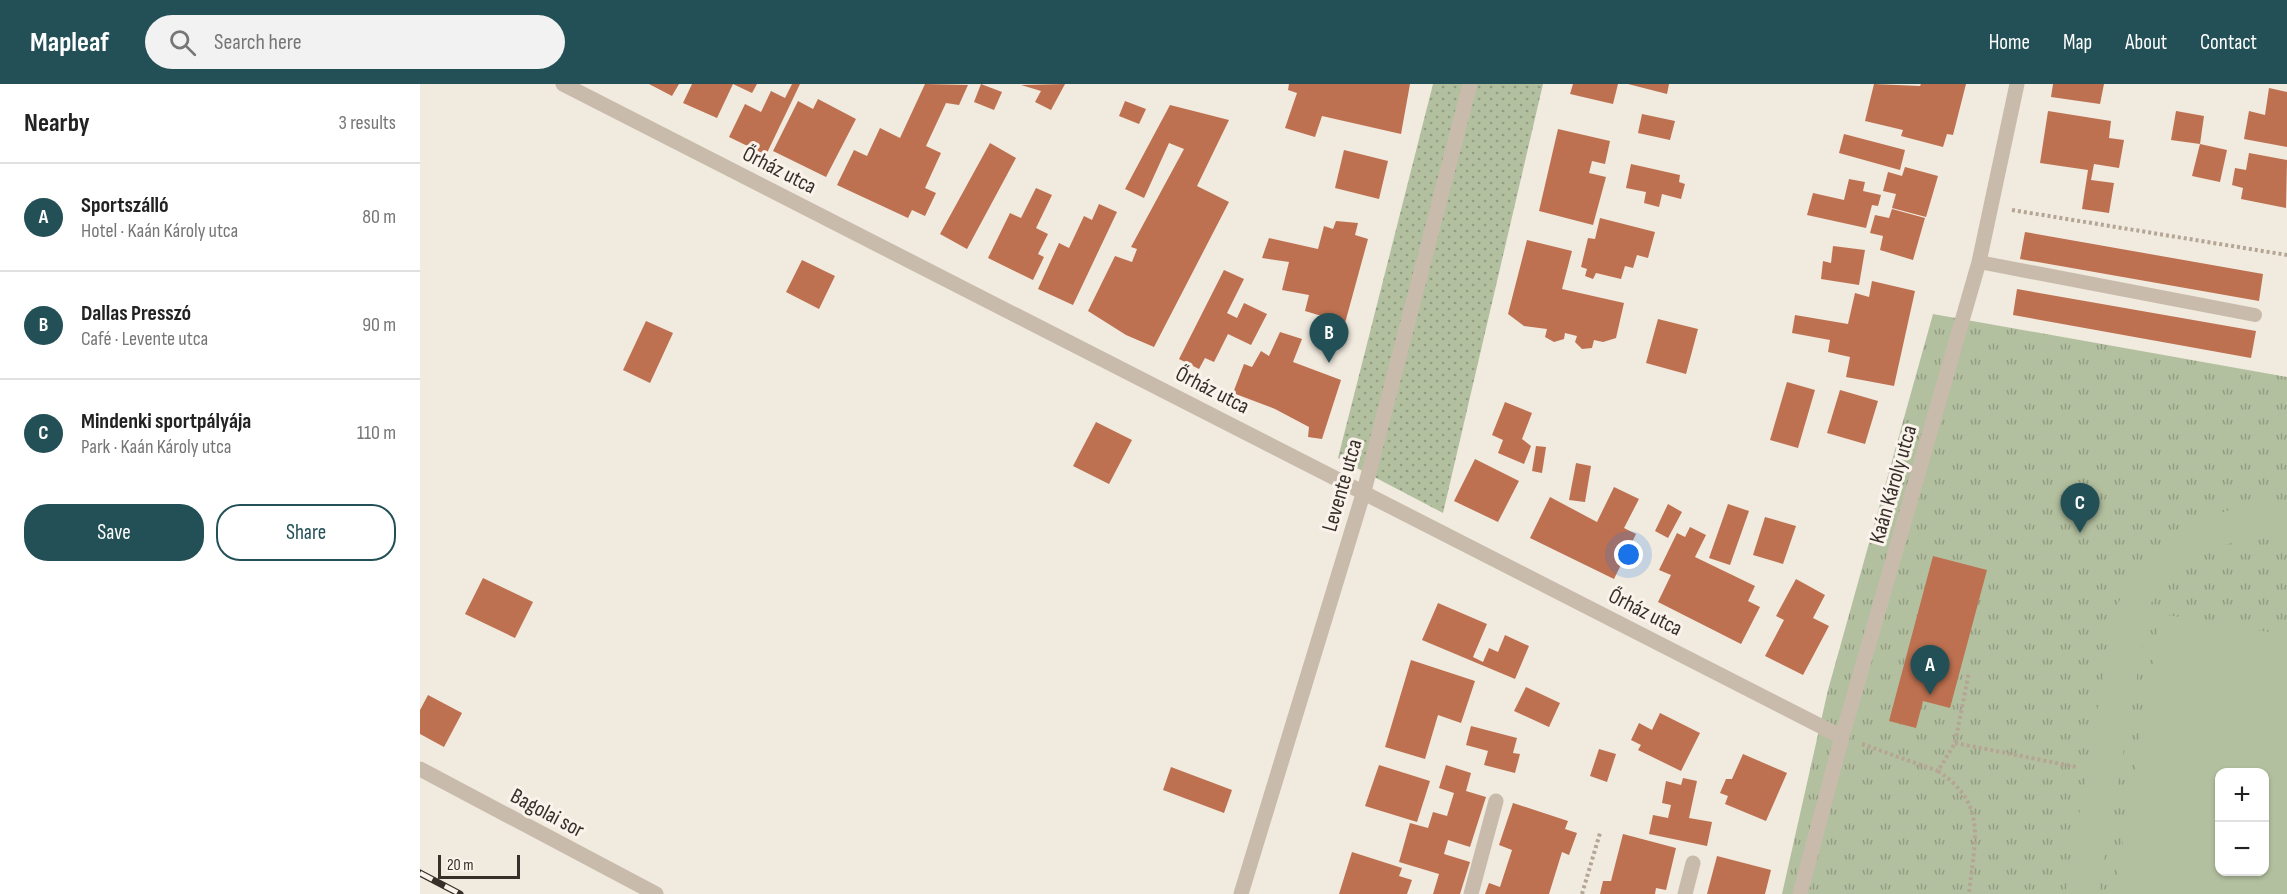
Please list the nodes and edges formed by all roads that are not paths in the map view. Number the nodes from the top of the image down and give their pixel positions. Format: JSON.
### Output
{"nodes":[{"id":1,"x":563,"y":84,"type":"edge"},
{"id":2,"x":1470,"y":84,"type":"edge"},
{"id":3,"x":2017,"y":84,"type":"edge"},
{"id":4,"x":1979,"y":262,"type":"junction"},
{"id":5,"x":2255,"y":315,"type":"dead end"},
{"id":6,"x":1364,"y":491,"type":"junction"},
{"id":7,"x":1842,"y":736,"type":"junction"},
{"id":8,"x":420,"y":769,"type":"edge"},
{"id":9,"x":1496,"y":801,"type":"dead end"},
{"id":10,"x":1694,"y":863,"type":"dead end"},
{"id":11,"x":656,"y":894,"type":"edge"},
{"id":12,"x":1241,"y":894,"type":"edge"},
{"id":13,"x":1471,"y":894,"type":"edge"},
{"id":14,"x":1685,"y":894,"type":"edge"},
{"id":15,"x":1800,"y":894,"type":"edge"}],
"edges":[{"from":1,"to":6,"type":"street","name":"Őrház utca"},
{"from":2,"to":6,"type":"street","name":"Levente utca"},
{"from":3,"to":4,"type":"street","name":"Kaán Károly utca"},
{"from":4,"to":5,"type":"lane"},
{"from":4,"to":7,"type":"street","name":"Kaán Károly utca"},
{"from":6,"to":7,"type":"street","name":"Őrház utca"},
{"from":6,"to":12,"type":"street","name":"Levente utca"},
{"from":7,"to":15,"type":"street","name":"Kaán Károly utca"},
{"from":8,"to":11,"type":"street","name":"Bagolai sor"},
{"from":9,"to":13,"type":"street"},
{"from":10,"to":14,"type":"street"}]}
